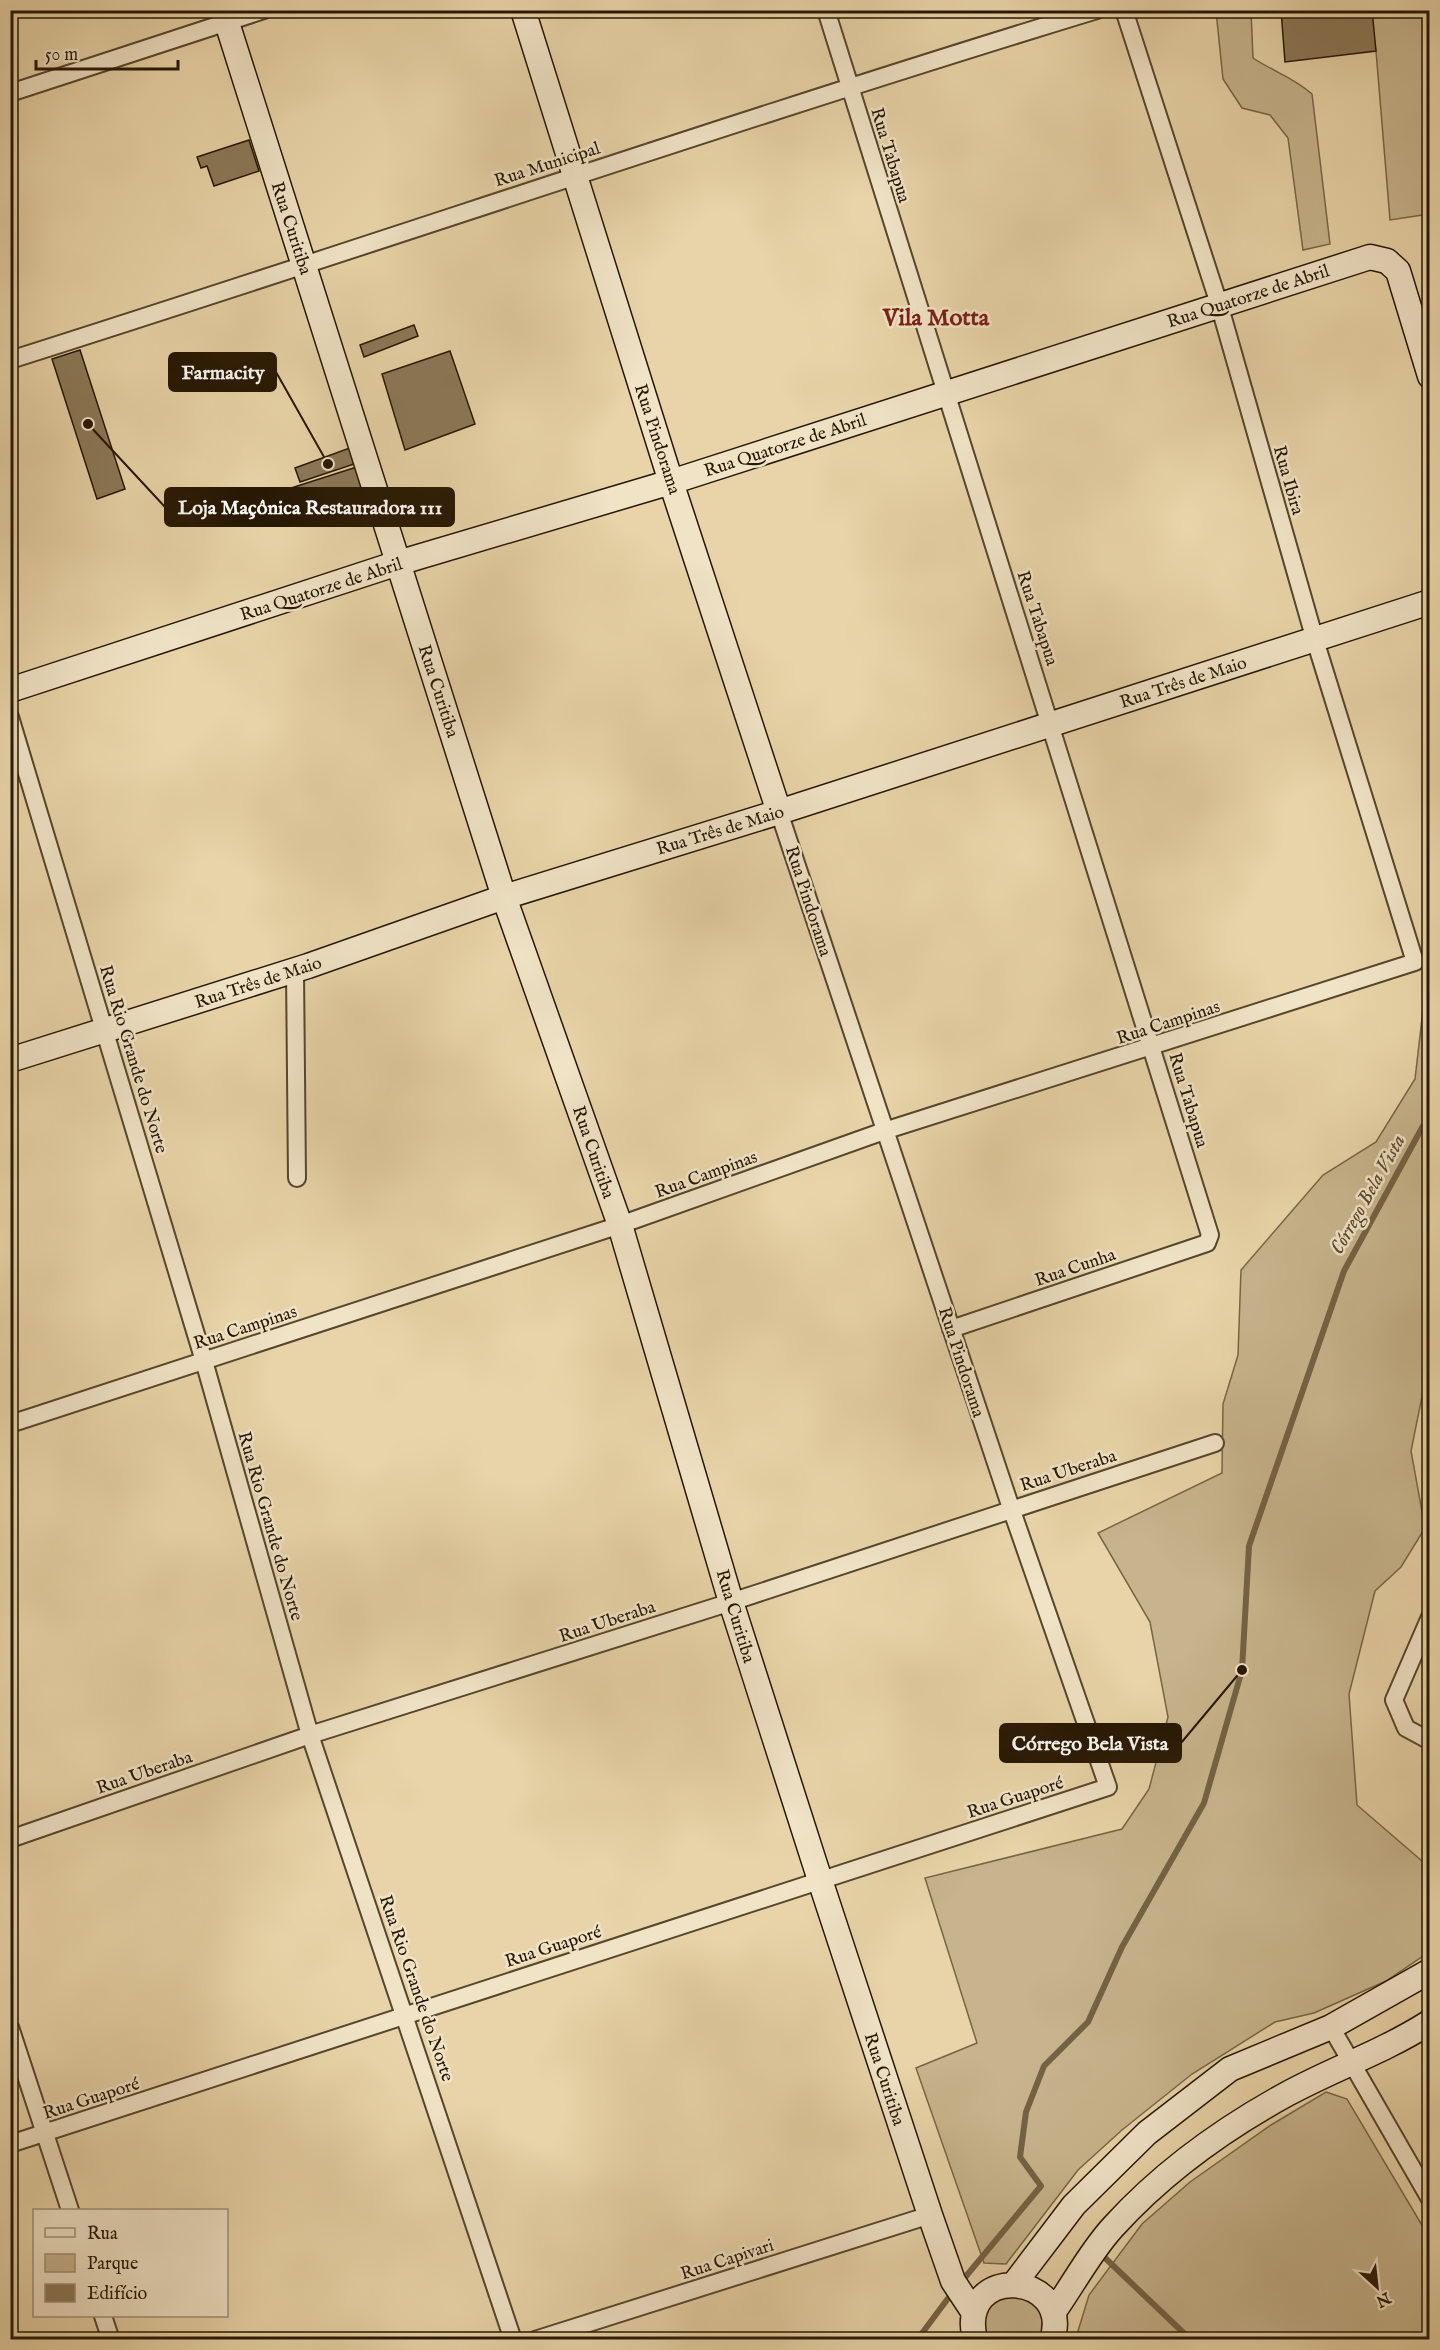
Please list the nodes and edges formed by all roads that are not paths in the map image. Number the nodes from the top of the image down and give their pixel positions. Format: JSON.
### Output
{"nodes":[{"id":1,"x":264,"y":10,"type":"edge"},
{"id":2,"x":523,"y":10,"type":"edge"},
{"id":3,"x":826,"y":10,"type":"edge"},
{"id":4,"x":1097,"y":10,"type":"edge"},
{"id":5,"x":1124,"y":10,"type":"edge"},
{"id":6,"x":225,"y":17,"type":"edge"},
{"id":7,"x":850,"y":86,"type":"junction"},
{"id":8,"x":10,"y":93,"type":"edge"},
{"id":9,"x":575,"y":176,"type":"junction"},
{"id":10,"x":304,"y":267,"type":"junction"},
{"id":11,"x":1219,"y":304,"type":"junction"},
{"id":12,"x":10,"y":360,"type":"edge"},
{"id":13,"x":1430,"y":376,"type":"edge"},
{"id":14,"x":944,"y":394,"type":"junction"},
{"id":15,"x":671,"y":482,"type":"junction"},
{"id":16,"x":398,"y":563,"type":"junction"},
{"id":17,"x":1430,"y":602,"type":"edge"},
{"id":18,"x":1315,"y":640,"type":"junction"},
{"id":19,"x":10,"y":690,"type":"edge"},
{"id":20,"x":10,"y":717,"type":"edge"},
{"id":21,"x":1052,"y":724,"type":"junction"},
{"id":22,"x":779,"y":812,"type":"junction"},
{"id":23,"x":504,"y":897,"type":"junction"},
{"id":24,"x":1414,"y":962,"type":"joint"},
{"id":25,"x":295,"y":970,"type":"junction"},
{"id":26,"x":105,"y":1030,"type":"junction"},
{"id":27,"x":1153,"y":1047,"type":"junction"},
{"id":28,"x":10,"y":1060,"type":"edge"},
{"id":29,"x":884,"y":1131,"type":"junction"},
{"id":30,"x":297,"y":1178,"type":"dead end"},
{"id":31,"x":620,"y":1225,"type":"junction"},
{"id":32,"x":1209,"y":1239,"type":"joint"},
{"id":33,"x":951,"y":1329,"type":"junction"},
{"id":34,"x":204,"y":1361,"type":"junction"},
{"id":35,"x":10,"y":1424,"type":"edge"},
{"id":36,"x":1215,"y":1443,"type":"dead end"},
{"id":37,"x":1011,"y":1508,"type":"junction"},
{"id":38,"x":731,"y":1602,"type":"junction"},
{"id":39,"x":1430,"y":1617,"type":"edge"},
{"id":40,"x":310,"y":1735,"type":"junction"},
{"id":41,"x":1430,"y":1741,"type":"edge"},
{"id":42,"x":1108,"y":1787,"type":"joint"},
{"id":43,"x":10,"y":1839,"type":"edge"},
{"id":44,"x":820,"y":1880,"type":"junction"},
{"id":45,"x":1430,"y":1971,"type":"edge"},
{"id":46,"x":405,"y":2014,"type":"junction"},
{"id":47,"x":1430,"y":2022,"type":"edge"},
{"id":48,"x":10,"y":2027,"type":"edge"},
{"id":49,"x":1331,"y":2027,"type":"junction"},
{"id":50,"x":1350,"y":2063,"type":"junction"},
{"id":51,"x":46,"y":2133,"type":"junction"},
{"id":52,"x":10,"y":2145,"type":"edge"},
{"id":53,"x":1430,"y":2199,"type":"edge"},
{"id":54,"x":69,"y":2209,"type":"edge"},
{"id":55,"x":930,"y":2215,"type":"junction"},
{"id":56,"x":1014,"y":2284,"type":"junction"},
{"id":57,"x":973,"y":2301,"type":"junction"},
{"id":58,"x":103,"y":2317,"type":"edge"},
{"id":59,"x":1053,"y":2332,"type":"edge"},
{"id":60,"x":111,"y":2340,"type":"edge"},
{"id":61,"x":513,"y":2340,"type":"edge"},
{"id":62,"x":535,"y":2340,"type":"edge"},
{"id":63,"x":975,"y":2340,"type":"edge"}],
"edges":[{"from":1,"to":6,"type":"street"},
{"from":2,"to":9,"type":"street","name":"Rua Pindorama"},
{"from":3,"to":7,"type":"street","name":"Rua Tabapua"},
{"from":4,"to":7,"type":"street","name":"Rua Municipal"},
{"from":5,"to":11,"type":"street","name":"Rua Ibira"},
{"from":6,"to":8,"type":"street"},
{"from":6,"to":10,"type":"street","name":"Rua Curitiba"},
{"from":7,"to":9,"type":"street","name":"Rua Municipal"},
{"from":7,"to":14,"type":"street","name":"Rua Tabapua"},
{"from":9,"to":10,"type":"street","name":"Rua Municipal"},
{"from":9,"to":15,"type":"street","name":"Rua Pindorama"},
{"from":10,"to":12,"type":"street","name":"Rua Municipal"},
{"from":10,"to":16,"type":"street","name":"Rua Curitiba"},
{"from":11,"to":13,"type":"street","name":"Rua Quatorze de Abril"},
{"from":11,"to":14,"type":"street","name":"Rua Quatorze de Abril"},
{"from":11,"to":18,"type":"street","name":"Rua Ibira"},
{"from":14,"to":15,"type":"street","name":"Rua Quatorze de Abril"},
{"from":14,"to":21,"type":"street","name":"Rua Tabapua"},
{"from":15,"to":16,"type":"street","name":"Rua Quatorze de Abril"},
{"from":15,"to":22,"type":"street","name":"Rua Pindorama"},
{"from":16,"to":19,"type":"street","name":"Rua Quatorze de Abril"},
{"from":16,"to":23,"type":"street","name":"Rua Curitiba"},
{"from":17,"to":18,"type":"street","name":"Rua Três de Maio"},
{"from":18,"to":21,"type":"street","name":"Rua Três de Maio"},
{"from":18,"to":24,"type":"street","name":"Rua Ibira"},
{"from":20,"to":26,"type":"street","name":"Rua Rio Grande do Norte"},
{"from":21,"to":22,"type":"street","name":"Rua Três de Maio"},
{"from":21,"to":27,"type":"street","name":"Rua Tabapua"},
{"from":22,"to":23,"type":"street","name":"Rua Três de Maio"},
{"from":22,"to":29,"type":"street","name":"Rua Pindorama"},
{"from":23,"to":25,"type":"street","name":"Rua Três de Maio"},
{"from":23,"to":31,"type":"street","name":"Rua Curitiba"},
{"from":24,"to":27,"type":"street","name":"Rua Campinas"},
{"from":25,"to":26,"type":"street","name":"Rua Três de Maio"},
{"from":25,"to":30,"type":"street"},
{"from":26,"to":28,"type":"street","name":"Rua Três de Maio"},
{"from":26,"to":34,"type":"street","name":"Rua Rio Grande do Norte"},
{"from":27,"to":29,"type":"street","name":"Rua Campinas"},
{"from":27,"to":32,"type":"street","name":"Rua Tabapua"},
{"from":29,"to":31,"type":"street","name":"Rua Campinas"},
{"from":29,"to":33,"type":"street","name":"Rua Pindorama"},
{"from":31,"to":34,"type":"street","name":"Rua Campinas"},
{"from":31,"to":38,"type":"street","name":"Rua Curitiba"},
{"from":32,"to":33,"type":"street","name":"Rua Cunha"},
{"from":33,"to":37,"type":"street","name":"Rua Pindorama"},
{"from":34,"to":35,"type":"street","name":"Rua Campinas"},
{"from":34,"to":40,"type":"street","name":"Rua Rio Grande do Norte"},
{"from":36,"to":37,"type":"street","name":"Rua Uberaba"},
{"from":37,"to":38,"type":"street","name":"Rua Uberaba"},
{"from":37,"to":42,"type":"street","name":"Rua Pindorama"},
{"from":38,"to":40,"type":"street","name":"Rua Uberaba"},
{"from":38,"to":44,"type":"street","name":"Rua Curitiba"},
{"from":39,"to":41,"type":"street"},
{"from":40,"to":43,"type":"street","name":"Rua Uberaba"},
{"from":40,"to":46,"type":"street","name":"Rua Rio Grande do Norte"},
{"from":42,"to":44,"type":"street","name":"Rua Guaporé"},
{"from":44,"to":46,"type":"street","name":"Rua Guaporé"},
{"from":44,"to":55,"type":"street","name":"Rua Curitiba"},
{"from":45,"to":49,"type":"street"},
{"from":46,"to":51,"type":"street","name":"Rua Guaporé"},
{"from":46,"to":61,"type":"street","name":"Rua Rio Grande do Norte"},
{"from":47,"to":50,"type":"street"},
{"from":48,"to":51,"type":"street"},
{"from":49,"to":50,"type":"street"},
{"from":49,"to":56,"type":"street"},
{"from":50,"to":53,"type":"street"},
{"from":50,"to":59,"type":"street"},
{"from":51,"to":52,"type":"street","name":"Rua Guaporé"},
{"from":51,"to":54,"type":"street"},
{"from":55,"to":57,"type":"street","name":"Rua Curitiba"},
{"from":55,"to":62,"type":"street","name":"Rua Capivari"},
{"from":56,"to":57,"type":"street"},
{"from":56,"to":59,"type":"street"},
{"from":57,"to":63,"type":"street"},
{"from":58,"to":60,"type":"street"}]}
